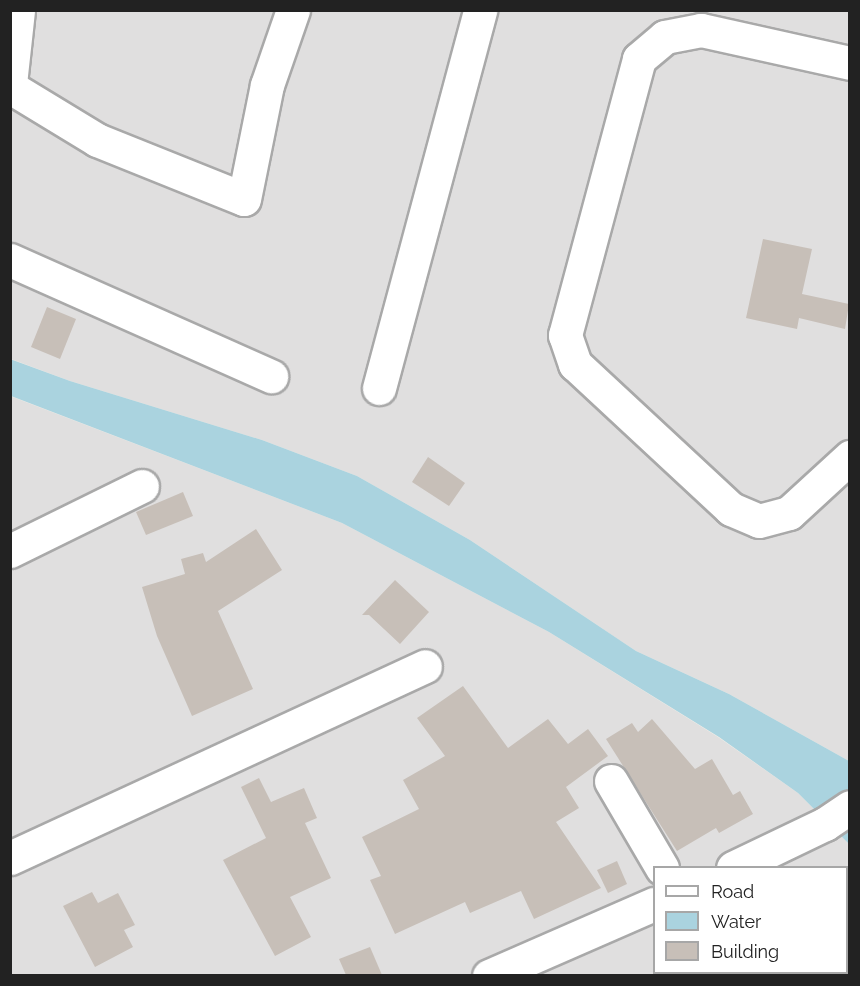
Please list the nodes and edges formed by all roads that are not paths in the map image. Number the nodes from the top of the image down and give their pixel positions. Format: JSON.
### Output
{"nodes":[{"id":1,"x":18,"y":10,"type":"edge"},
{"id":2,"x":293,"y":10,"type":"edge"},
{"id":3,"x":480,"y":10,"type":"edge"},
{"id":4,"x":703,"y":20,"type":"edge"},
{"id":5,"x":849,"y":63,"type":"edge"},
{"id":6,"x":10,"y":86,"type":"edge"},
{"id":7,"x":10,"y":260,"type":"edge"},
{"id":8,"x":271,"y":376,"type":"dead end"},
{"id":9,"x":379,"y":388,"type":"dead end"},
{"id":10,"x":849,"y":457,"type":"edge"},
{"id":11,"x":142,"y":486,"type":"dead end"},
{"id":12,"x":10,"y":551,"type":"edge"},
{"id":13,"x":425,"y":666,"type":"dead end"},
{"id":14,"x":611,"y":782,"type":"dead end"},
{"id":15,"x":837,"y":816,"type":"edge"},
{"id":16,"x":10,"y":858,"type":"edge"},
{"id":17,"x":661,"y":866,"type":"edge"},
{"id":18,"x":735,"y":866,"type":"edge"},
{"id":19,"x":653,"y":903,"type":"edge"},
{"id":20,"x":489,"y":975,"type":"edge"}],
"edges":[{"from":1,"to":6,"type":"street"},
{"from":2,"to":6,"type":"street"},
{"from":3,"to":9,"type":"street"},
{"from":4,"to":5,"type":"street"},
{"from":4,"to":10,"type":"street"},
{"from":7,"to":8,"type":"street"},
{"from":11,"to":12,"type":"street"},
{"from":13,"to":16,"type":"street"},
{"from":14,"to":17,"type":"street"},
{"from":15,"to":18,"type":"street"},
{"from":19,"to":20,"type":"street"}]}
